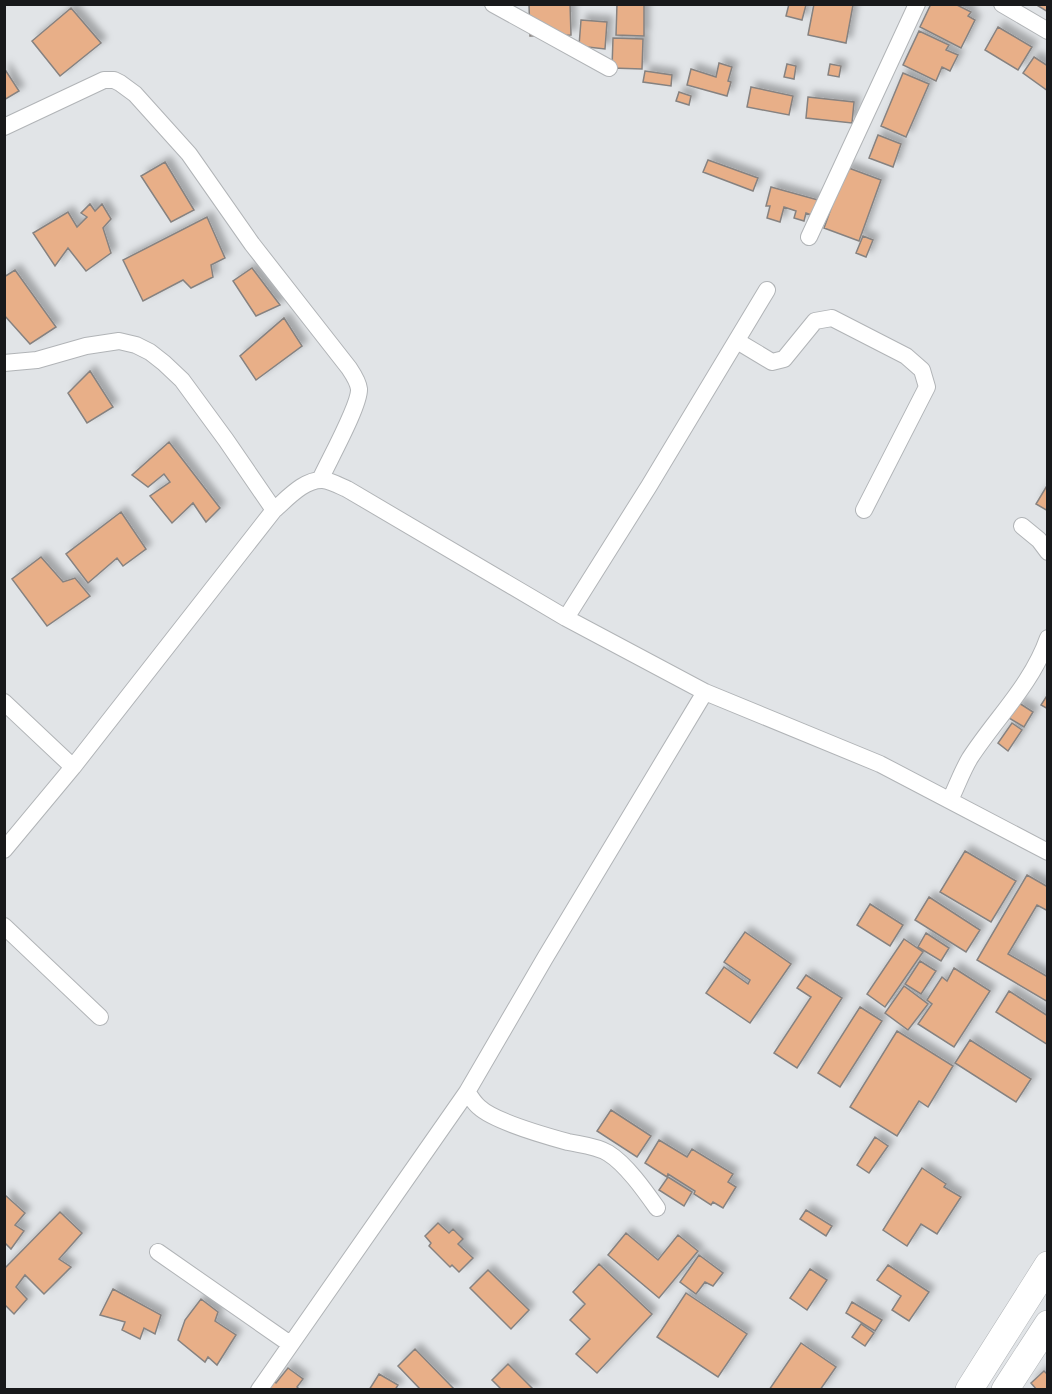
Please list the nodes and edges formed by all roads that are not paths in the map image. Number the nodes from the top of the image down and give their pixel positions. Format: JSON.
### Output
{"nodes":[{"id":1,"x":493,"y":4,"type":"edge"},
{"id":2,"x":917,"y":4,"type":"edge"},
{"id":3,"x":1002,"y":4,"type":"edge"},
{"id":4,"x":1047,"y":31,"type":"edge"},
{"id":5,"x":609,"y":68,"type":"dead end"},
{"id":6,"x":4,"y":127,"type":"edge"},
{"id":7,"x":809,"y":237,"type":"dead end"},
{"id":8,"x":767,"y":290,"type":"dead end"},
{"id":9,"x":737,"y":341,"type":"junction"},
{"id":10,"x":4,"y":363,"type":"edge"},
{"id":11,"x":320,"y":480,"type":"junction"},
{"id":12,"x":273,"y":510,"type":"junction"},
{"id":13,"x":864,"y":510,"type":"dead end"},
{"id":14,"x":1022,"y":526,"type":"dead end"},
{"id":15,"x":1047,"y":552,"type":"edge"},
{"id":16,"x":566,"y":618,"type":"junction"},
{"id":17,"x":1047,"y":638,"type":"edge"},
{"id":18,"x":705,"y":692,"type":"junction"},
{"id":19,"x":4,"y":702,"type":"edge"},
{"id":20,"x":73,"y":766,"type":"junction"},
{"id":21,"x":950,"y":800,"type":"junction"},
{"id":22,"x":4,"y":850,"type":"edge"},
{"id":23,"x":1047,"y":852,"type":"edge"},
{"id":24,"x":4,"y":926,"type":"edge"},
{"id":25,"x":100,"y":1017,"type":"dead end"},
{"id":26,"x":467,"y":1092,"type":"junction"},
{"id":27,"x":657,"y":1208,"type":"dead end"},
{"id":28,"x":158,"y":1252,"type":"dead end"},
{"id":29,"x":1047,"y":1265,"type":"edge"},
{"id":30,"x":1047,"y":1324,"type":"edge"},
{"id":31,"x":290,"y":1344,"type":"junction"},
{"id":32,"x":259,"y":1389,"type":"edge"},
{"id":33,"x":969,"y":1389,"type":"edge"},
{"id":34,"x":1005,"y":1389,"type":"edge"}],
"edges":[{"from":1,"to":5,"type":"street"},
{"from":2,"to":7,"type":"street"},
{"from":3,"to":4,"type":"street"},
{"from":6,"to":11,"type":"street"},
{"from":8,"to":9,"type":"street"},
{"from":9,"to":13,"type":"street"},
{"from":9,"to":16,"type":"street"},
{"from":10,"to":12,"type":"street"},
{"from":11,"to":12,"type":"street"},
{"from":11,"to":16,"type":"street"},
{"from":12,"to":20,"type":"street"},
{"from":14,"to":15,"type":"street"},
{"from":16,"to":18,"type":"street"},
{"from":17,"to":21,"type":"street"},
{"from":18,"to":21,"type":"street"},
{"from":18,"to":26,"type":"street"},
{"from":19,"to":20,"type":"street"},
{"from":20,"to":22,"type":"street"},
{"from":21,"to":23,"type":"street"},
{"from":24,"to":25,"type":"street"},
{"from":26,"to":27,"type":"street"},
{"from":26,"to":31,"type":"street"},
{"from":28,"to":31,"type":"street"},
{"from":29,"to":33,"type":"main road"},
{"from":30,"to":34,"type":"main road"},
{"from":31,"to":32,"type":"street"}]}
